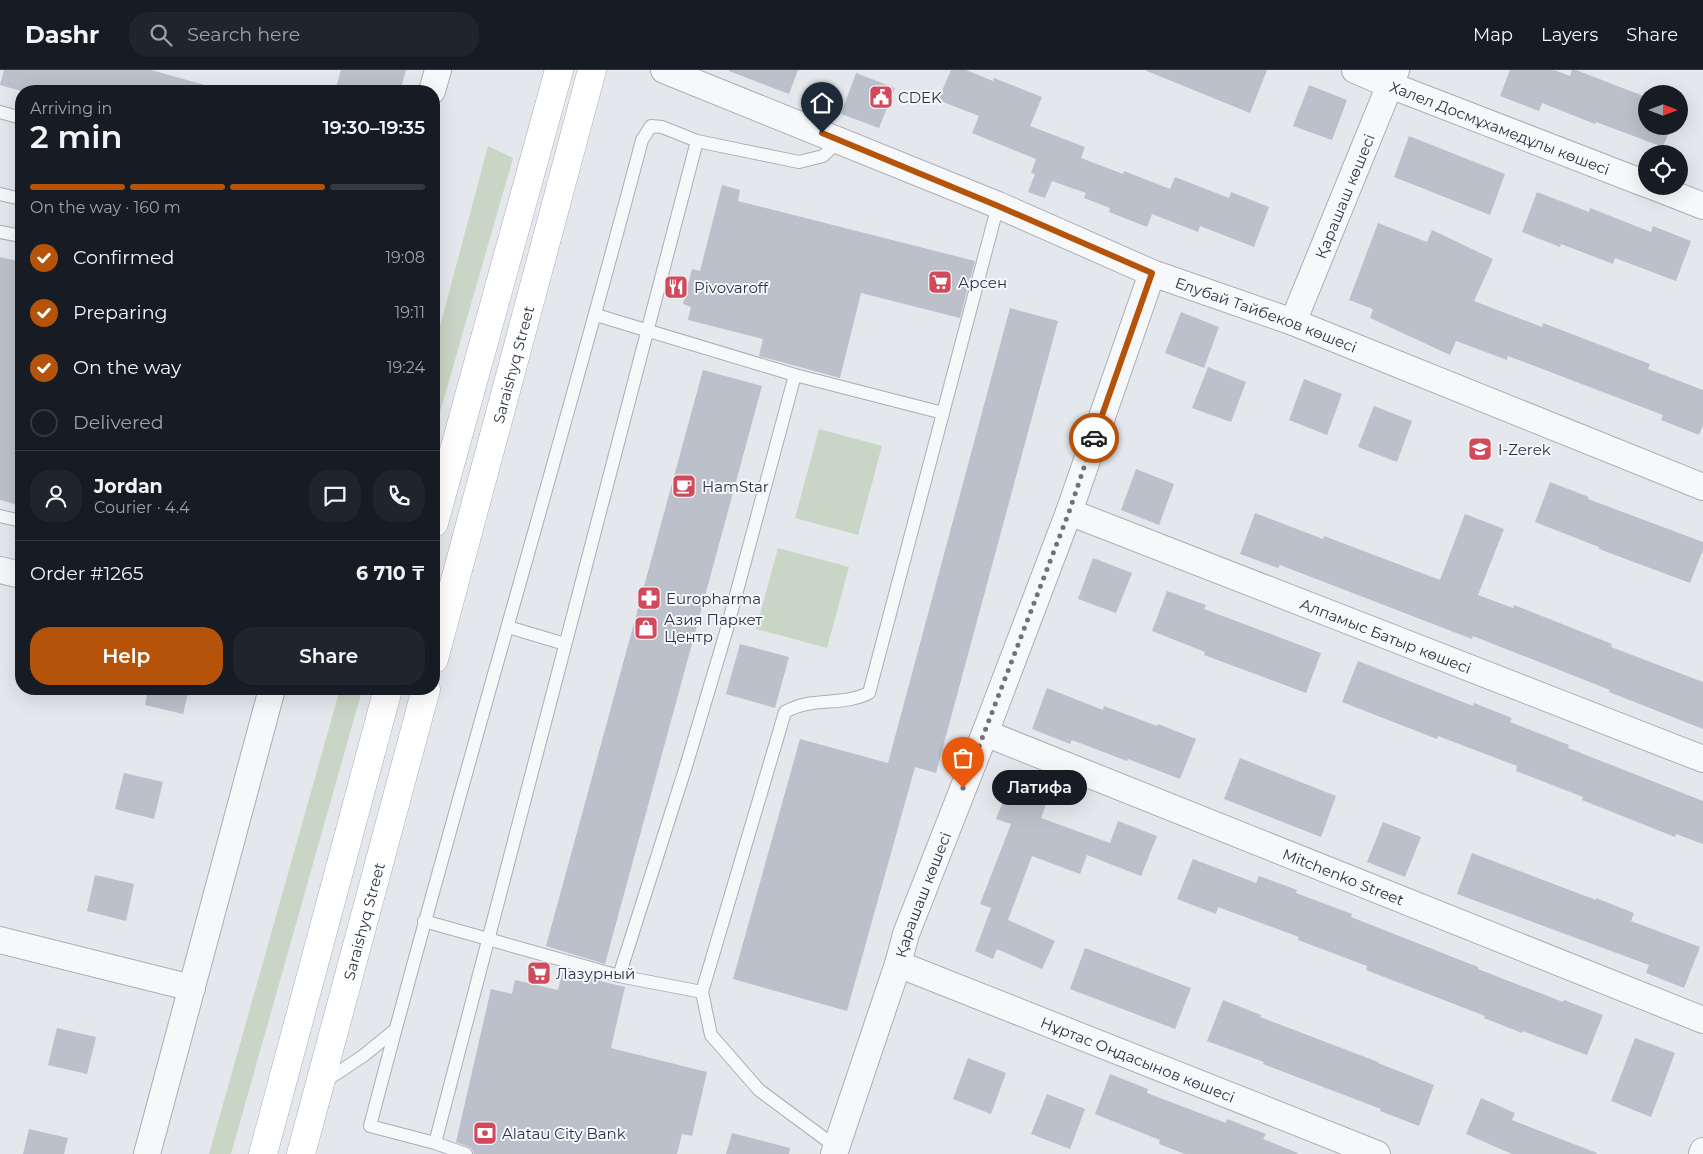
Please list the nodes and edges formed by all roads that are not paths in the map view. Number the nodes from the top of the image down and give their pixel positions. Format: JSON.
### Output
{"nodes":[{"id":1,"x":438,"y":70,"type":"edge"},
{"id":2,"x":558,"y":70,"type":"edge"},
{"id":3,"x":592,"y":70,"type":"edge"},
{"id":4,"x":664,"y":70,"type":"edge"},
{"id":5,"x":1355,"y":70,"type":"edge"},
{"id":6,"x":1393,"y":78,"type":"edge"},
{"id":7,"x":434,"y":85,"type":"edge"},
{"id":8,"x":0,"y":112,"type":"edge"},
{"id":9,"x":15,"y":116,"type":"edge"},
{"id":10,"x":840,"y":140,"type":"junction"},
{"id":11,"x":697,"y":141,"type":"junction"},
{"id":12,"x":1638,"y":181,"type":"edge"},
{"id":13,"x":0,"y":194,"type":"edge"},
{"id":14,"x":1675,"y":195,"type":"edge"},
{"id":15,"x":15,"y":198,"type":"edge"},
{"id":16,"x":998,"y":206,"type":"junction"},
{"id":17,"x":1703,"y":206,"type":"edge"},
{"id":18,"x":0,"y":232,"type":"edge"},
{"id":19,"x":15,"y":235,"type":"edge"},
{"id":20,"x":1152,"y":273,"type":"junction"},
{"id":21,"x":596,"y":315,"type":"junction"},
{"id":22,"x":1293,"y":322,"type":"junction"},
{"id":23,"x":646,"y":330,"type":"junction"},
{"id":24,"x":795,"y":375,"type":"junction"},
{"id":25,"x":943,"y":413,"type":"junction"},
{"id":26,"x":1703,"y":488,"type":"edge"},
{"id":27,"x":440,"y":500,"type":"edge"},
{"id":28,"x":1069,"y":512,"type":"junction"},
{"id":29,"x":0,"y":516,"type":"edge"},
{"id":30,"x":15,"y":520,"type":"edge"},
{"id":31,"x":0,"y":570,"type":"edge"},
{"id":32,"x":15,"y":573,"type":"edge"},
{"id":33,"x":508,"y":627,"type":"junction"},
{"id":34,"x":440,"y":637,"type":"edge"},
{"id":35,"x":565,"y":644,"type":"junction"},
{"id":36,"x":270,"y":695,"type":"edge"},
{"id":37,"x":386,"y":695,"type":"edge"},
{"id":38,"x":424,"y":695,"type":"edge"},
{"id":39,"x":985,"y":733,"type":"junction"},
{"id":40,"x":1703,"y":759,"type":"edge"},
{"id":41,"x":349,"y":834,"type":"junction"},
{"id":42,"x":424,"y":921,"type":"junction"},
{"id":43,"x":490,"y":939,"type":"junction"},
{"id":44,"x":0,"y":940,"type":"edge"},
{"id":45,"x":898,"y":964,"type":"junction"},
{"id":46,"x":619,"y":976,"type":"junction"},
{"id":47,"x":192,"y":988,"type":"junction"},
{"id":48,"x":702,"y":992,"type":"junction"},
{"id":49,"x":1703,"y":1020,"type":"edge"},
{"id":50,"x":395,"y":1030,"type":"junction"},
{"id":51,"x":320,"y":1085,"type":"junction"},
{"id":52,"x":435,"y":1144,"type":"junction"},
{"id":53,"x":835,"y":1150,"type":"edge"},
{"id":54,"x":147,"y":1154,"type":"edge"},
{"id":55,"x":264,"y":1154,"type":"edge"},
{"id":56,"x":283,"y":1154,"type":"edge"},
{"id":57,"x":301,"y":1154,"type":"edge"},
{"id":58,"x":466,"y":1154,"type":"edge"},
{"id":59,"x":1377,"y":1154,"type":"edge"}],
"edges":[{"from":1,"to":7,"type":"street"},
{"from":2,"to":27,"type":"main road"},
{"from":3,"to":34,"type":"main road","name":"Saraishyq Street"},
{"from":4,"to":10,"type":"street","name":"Елубай Тайбеков көшесі"},
{"from":5,"to":6,"type":"street","name":"Халел Досмұхамедұлы көшесі"},
{"from":6,"to":12,"type":"street","name":"Халел Досмұхамедұлы көшесі"},
{"from":6,"to":22,"type":"street","name":"Қарашаш көшесі"},
{"from":8,"to":9,"type":"lane"},
{"from":10,"to":11,"type":"lane"},
{"from":10,"to":16,"type":"street","name":"Елубай Тайбеков көшесі"},
{"from":11,"to":21,"type":"lane"},
{"from":11,"to":23,"type":"lane"},
{"from":13,"to":15,"type":"lane"},
{"from":14,"to":17,"type":"street"},
{"from":16,"to":20,"type":"street","name":"Елубай Тайбеков көшесі"},
{"from":16,"to":25,"type":"lane"},
{"from":18,"to":19,"type":"lane"},
{"from":20,"to":22,"type":"street","name":"Елубай Тайбеков көшесі"},
{"from":20,"to":28,"type":"street","name":"Қарашаш көшесі"},
{"from":21,"to":23,"type":"lane"},
{"from":21,"to":33,"type":"lane"},
{"from":22,"to":26,"type":"street","name":"Елубай Тайбеков көшесі"},
{"from":23,"to":24,"type":"lane"},
{"from":23,"to":35,"type":"lane"},
{"from":24,"to":25,"type":"lane"},
{"from":24,"to":46,"type":"lane"},
{"from":25,"to":48,"type":"lane"},
{"from":28,"to":39,"type":"street","name":"Қарашаш көшесі"},
{"from":28,"to":40,"type":"street","name":"Алпамыс Батыр көшесі"},
{"from":29,"to":30,"type":"lane"},
{"from":31,"to":32,"type":"street"},
{"from":33,"to":35,"type":"lane"},
{"from":33,"to":42,"type":"lane"},
{"from":35,"to":43,"type":"lane"},
{"from":36,"to":47,"type":"street"},
{"from":37,"to":41,"type":"main road"},
{"from":38,"to":51,"type":"main road","name":"Saraishyq Street"},
{"from":39,"to":45,"type":"street","name":"Қарашаш көшесі"},
{"from":39,"to":49,"type":"street","name":"Mitchenko Street"},
{"from":41,"to":55,"type":"main road"},
{"from":41,"to":56,"type":"main road"},
{"from":42,"to":43,"type":"lane"},
{"from":42,"to":50,"type":"lane"},
{"from":43,"to":46,"type":"lane"},
{"from":43,"to":52,"type":"lane"},
{"from":44,"to":47,"type":"street"},
{"from":45,"to":53,"type":"street","name":"Қарашаш көшесі"},
{"from":45,"to":59,"type":"street","name":"Нұртас Оңдасынов көшесі"},
{"from":46,"to":48,"type":"lane"},
{"from":47,"to":54,"type":"street"},
{"from":48,"to":53,"type":"lane"},
{"from":50,"to":51,"type":"lane"},
{"from":50,"to":52,"type":"lane"},
{"from":51,"to":57,"type":"main road","name":"Saraishyq Street"},
{"from":52,"to":58,"type":"lane"}]}
